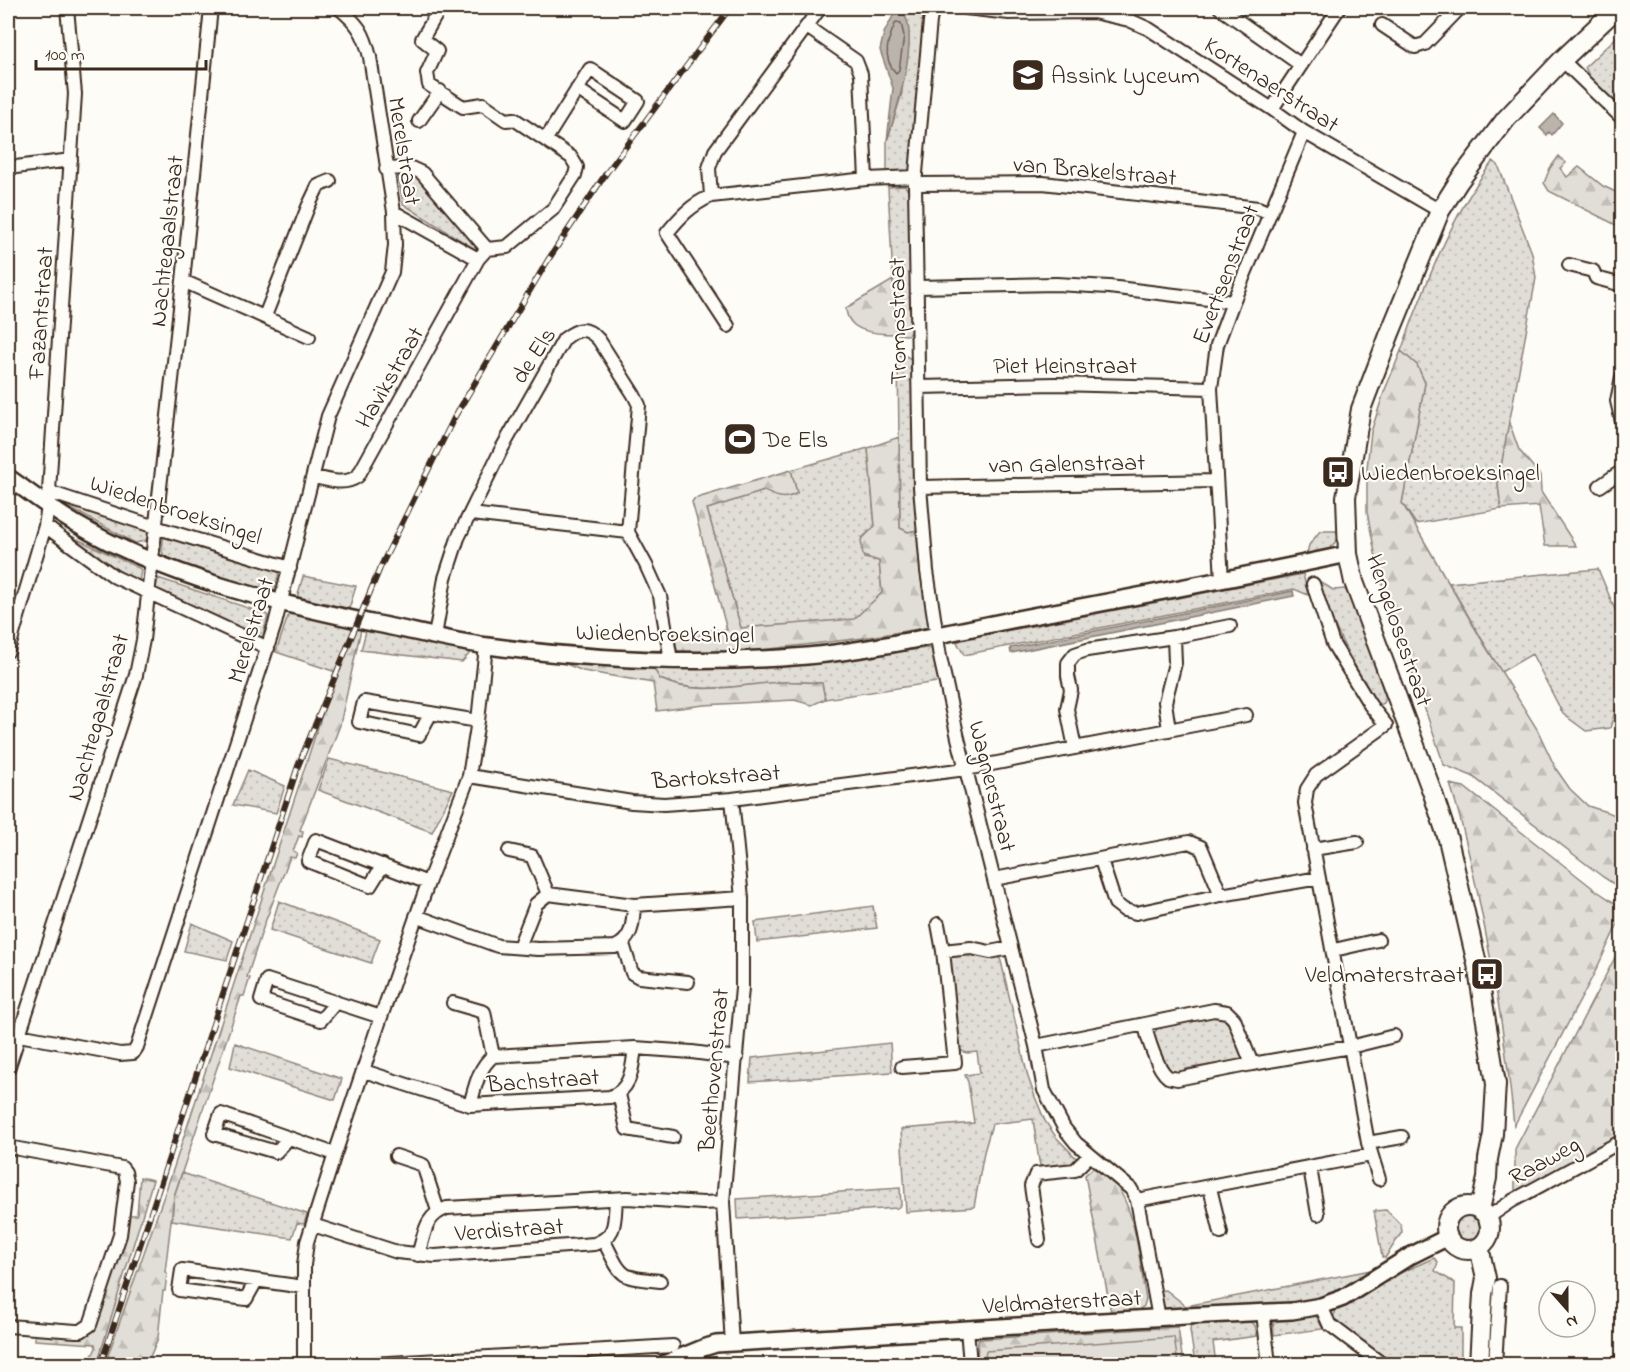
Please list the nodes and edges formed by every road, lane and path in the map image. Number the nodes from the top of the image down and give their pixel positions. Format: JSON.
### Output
{"nodes":[{"id":1,"x":67,"y":8,"type":"edge"},
{"id":2,"x":211,"y":8,"type":"edge"},
{"id":3,"x":339,"y":8,"type":"edge"},
{"id":4,"x":440,"y":8,"type":"edge"},
{"id":5,"x":820,"y":8,"type":"edge"},
{"id":6,"x":933,"y":8,"type":"edge"},
{"id":7,"x":966,"y":8,"type":"edge"},
{"id":8,"x":1221,"y":8,"type":"edge"},
{"id":9,"x":1340,"y":8,"type":"edge"},
{"id":10,"x":1460,"y":8,"type":"edge"},
{"id":11,"x":1612,"y":9,"type":"edge"},
{"id":12,"x":1114,"y":12,"type":"edge"},
{"id":13,"x":1382,"y":25,"type":"dead end"},
{"id":14,"x":807,"y":27,"type":"junction"},
{"id":15,"x":1562,"y":60,"type":"junction"},
{"id":16,"x":1301,"y":65,"type":"junction"},
{"id":17,"x":577,"y":89,"type":"junction"},
{"id":18,"x":440,"y":91,"type":"junction"},
{"id":19,"x":1272,"y":109,"type":"junction"},
{"id":20,"x":1623,"y":118,"type":"edge"},
{"id":21,"x":419,"y":121,"type":"dead end"},
{"id":22,"x":1304,"y":132,"type":"junction"},
{"id":23,"x":546,"y":139,"type":"junction"},
{"id":24,"x":71,"y":160,"type":"junction"},
{"id":25,"x":8,"y":168,"type":"edge"},
{"id":26,"x":386,"y":169,"type":"junction"},
{"id":27,"x":866,"y":179,"type":"junction"},
{"id":28,"x":330,"y":181,"type":"dead end"},
{"id":29,"x":915,"y":181,"type":"junction"},
{"id":30,"x":711,"y":196,"type":"junction"},
{"id":31,"x":1440,"y":211,"type":"junction"},
{"id":32,"x":394,"y":212,"type":"junction"},
{"id":33,"x":1270,"y":213,"type":"junction"},
{"id":34,"x":487,"y":249,"type":"junction"},
{"id":35,"x":478,"y":259,"type":"junction"},
{"id":36,"x":1569,"y":265,"type":"dead end"},
{"id":37,"x":183,"y":281,"type":"junction"},
{"id":38,"x":1623,"y":285,"type":"edge"},
{"id":39,"x":918,"y":287,"type":"junction"},
{"id":40,"x":1233,"y":302,"type":"junction"},
{"id":41,"x":265,"y":316,"type":"junction"},
{"id":42,"x":728,"y":326,"type":"dead end"},
{"id":43,"x":309,"y":337,"type":"dead end"},
{"id":44,"x":1623,"y":376,"type":"edge"},
{"id":45,"x":919,"y":387,"type":"junction"},
{"id":46,"x":1211,"y":388,"type":"junction"},
{"id":47,"x":1623,"y":422,"type":"edge"},
{"id":48,"x":1623,"y":471,"type":"edge"},
{"id":49,"x":8,"y":477,"type":"edge"},
{"id":50,"x":314,"y":477,"type":"junction"},
{"id":51,"x":1215,"y":481,"type":"junction"},
{"id":52,"x":1600,"y":486,"type":"dead end"},
{"id":53,"x":920,"y":487,"type":"junction"},
{"id":54,"x":49,"y":499,"type":"junction"},
{"id":55,"x":471,"y":514,"type":"junction"},
{"id":56,"x":45,"y":526,"type":"junction"},
{"id":57,"x":155,"y":527,"type":"junction"},
{"id":58,"x":628,"y":532,"type":"junction"},
{"id":59,"x":1348,"y":554,"type":"junction"},
{"id":60,"x":152,"y":560,"type":"junction"},
{"id":61,"x":290,"y":568,"type":"junction"},
{"id":62,"x":1222,"y":580,"type":"junction"},
{"id":63,"x":1313,"y":584,"type":"dead end"},
{"id":64,"x":148,"y":592,"type":"junction"},
{"id":65,"x":281,"y":603,"type":"junction"},
{"id":66,"x":1230,"y":626,"type":"dead end"},
{"id":67,"x":937,"y":634,"type":"junction"},
{"id":68,"x":435,"y":636,"type":"junction"},
{"id":69,"x":1174,"y":637,"type":"junction"},
{"id":70,"x":486,"y":646,"type":"junction"},
{"id":71,"x":268,"y":648,"type":"junction"},
{"id":72,"x":8,"y":651,"type":"edge"},
{"id":73,"x":671,"y":660,"type":"junction"},
{"id":74,"x":431,"y":713,"type":"junction"},
{"id":75,"x":1246,"y":715,"type":"dead end"},
{"id":76,"x":1404,"y":716,"type":"junction"},
{"id":77,"x":478,"y":721,"type":"junction"},
{"id":78,"x":1386,"y":725,"type":"junction"},
{"id":79,"x":1169,"y":730,"type":"junction"},
{"id":80,"x":1074,"y":748,"type":"junction"},
{"id":81,"x":966,"y":768,"type":"junction"},
{"id":82,"x":469,"y":776,"type":"junction"},
{"id":83,"x":732,"y":799,"type":"junction"},
{"id":84,"x":1357,"y":842,"type":"dead end"},
{"id":85,"x":1313,"y":849,"type":"junction"},
{"id":86,"x":509,"y":851,"type":"dead end"},
{"id":87,"x":1101,"y":860,"type":"junction"},
{"id":88,"x":383,"y":866,"type":"junction"},
{"id":89,"x":1319,"y":878,"type":"junction"},
{"id":90,"x":994,"y":879,"type":"junction"},
{"id":91,"x":428,"y":883,"type":"junction"},
{"id":92,"x":548,"y":894,"type":"junction"},
{"id":93,"x":1221,"y":895,"type":"junction"},
{"id":94,"x":742,"y":898,"type":"junction"},
{"id":95,"x":634,"y":905,"type":"junction"},
{"id":96,"x":416,"y":916,"type":"junction"},
{"id":97,"x":938,"y":924,"type":"dead end"},
{"id":98,"x":1378,"y":940,"type":"dead end"},
{"id":99,"x":623,"y":944,"type":"junction"},
{"id":100,"x":519,"y":947,"type":"junction"},
{"id":101,"x":1010,"y":948,"type":"junction"},
{"id":102,"x":1334,"y":950,"type":"junction"},
{"id":103,"x":943,"y":951,"type":"junction"},
{"id":104,"x":688,"y":982,"type":"dead end"},
{"id":105,"x":336,"y":1002,"type":"junction"},
{"id":106,"x":453,"y":1003,"type":"dead end"},
{"id":107,"x":381,"y":1017,"type":"junction"},
{"id":108,"x":1145,"y":1024,"type":"junction"},
{"id":109,"x":1394,"y":1036,"type":"dead end"},
{"id":110,"x":15,"y":1037,"type":"edge"},
{"id":111,"x":1036,"y":1046,"type":"junction"},
{"id":112,"x":1350,"y":1047,"type":"junction"},
{"id":113,"x":635,"y":1048,"type":"junction"},
{"id":114,"x":493,"y":1056,"type":"junction"},
{"id":115,"x":737,"y":1058,"type":"junction"},
{"id":116,"x":1252,"y":1064,"type":"junction"},
{"id":117,"x":902,"y":1067,"type":"dead end"},
{"id":118,"x":8,"y":1069,"type":"edge"},
{"id":119,"x":364,"y":1071,"type":"junction"},
{"id":120,"x":619,"y":1094,"type":"junction"},
{"id":121,"x":470,"y":1105,"type":"junction"},
{"id":122,"x":674,"y":1137,"type":"dead end"},
{"id":123,"x":1402,"y":1137,"type":"dead end"},
{"id":124,"x":290,"y":1138,"type":"junction"},
{"id":125,"x":1623,"y":1141,"type":"edge"},
{"id":126,"x":8,"y":1147,"type":"edge"},
{"id":127,"x":1370,"y":1149,"type":"junction"},
{"id":128,"x":335,"y":1154,"type":"junction"},
{"id":129,"x":1090,"y":1155,"type":"junction"},
{"id":130,"x":396,"y":1156,"type":"dead end"},
{"id":131,"x":1310,"y":1168,"type":"junction"},
{"id":132,"x":1379,"y":1179,"type":"dead end"},
{"id":133,"x":1210,"y":1188,"type":"junction"},
{"id":134,"x":616,"y":1199,"type":"junction"},
{"id":135,"x":1137,"y":1200,"type":"junction"},
{"id":136,"x":723,"y":1202,"type":"junction"},
{"id":137,"x":438,"y":1211,"type":"junction"},
{"id":138,"x":1479,"y":1211,"type":"junction"},
{"id":139,"x":1317,"y":1214,"type":"dead end"},
{"id":140,"x":313,"y":1225,"type":"junction"},
{"id":141,"x":1221,"y":1233,"type":"dead end"},
{"id":142,"x":1448,"y":1237,"type":"junction"},
{"id":143,"x":1039,"y":1240,"type":"dead end"},
{"id":144,"x":604,"y":1241,"type":"junction"},
{"id":145,"x":1472,"y":1248,"type":"junction"},
{"id":146,"x":418,"y":1255,"type":"junction"},
{"id":147,"x":256,"y":1281,"type":"junction"},
{"id":148,"x":660,"y":1281,"type":"dead end"},
{"id":149,"x":1500,"y":1286,"type":"dead end"},
{"id":150,"x":304,"y":1287,"type":"junction"},
{"id":151,"x":1483,"y":1294,"type":"junction"},
{"id":152,"x":1321,"y":1306,"type":"junction"},
{"id":153,"x":1498,"y":1308,"type":"junction"},
{"id":154,"x":1263,"y":1312,"type":"junction"},
{"id":155,"x":1159,"y":1318,"type":"junction"},
{"id":156,"x":8,"y":1326,"type":"edge"},
{"id":157,"x":967,"y":1329,"type":"junction"},
{"id":158,"x":732,"y":1344,"type":"junction"},
{"id":159,"x":672,"y":1346,"type":"dead end"},
{"id":160,"x":544,"y":1360,"type":"edge"},
{"id":161,"x":1623,"y":1360,"type":"edge"},
{"id":162,"x":399,"y":1364,"type":"edge"},
{"id":163,"x":304,"y":1365,"type":"edge"},
{"id":164,"x":373,"y":1365,"type":"edge"},
{"id":165,"x":664,"y":1365,"type":"edge"},
{"id":166,"x":970,"y":1365,"type":"edge"},
{"id":167,"x":1269,"y":1365,"type":"edge"},
{"id":168,"x":1382,"y":1365,"type":"edge"},
{"id":169,"x":1479,"y":1365,"type":"edge"},
{"id":170,"x":1495,"y":1365,"type":"edge"},
{"id":171,"x":1616,"y":1365,"type":"edge"}],
"edges":[{"from":1,"to":24,"type":"street","name":"Fazantstraat"},
{"from":2,"to":37,"type":"street","name":"Nachtegaalstraat"},
{"from":3,"to":26,"type":"street","name":"Merelstraat"},
{"from":4,"to":18,"type":"street"},
{"from":5,"to":14,"type":"street"},
{"from":6,"to":29,"type":"street","name":"Trompstraat"},
{"from":7,"to":12,"type":"street","name":"Kortenaerstraat"},
{"from":8,"to":16,"type":"street"},
{"from":9,"to":16,"type":"street"},
{"from":10,"to":13,"type":"street"},
{"from":11,"to":15,"type":"main road","name":"Hengelosestraat"},
{"from":12,"to":19,"type":"street","name":"Kortenaerstraat"},
{"from":14,"to":27,"type":"street"},
{"from":14,"to":30,"type":"street"},
{"from":15,"to":20,"type":"street"},
{"from":15,"to":31,"type":"main road","name":"Hengelosestraat"},
{"from":16,"to":19,"type":"street"},
{"from":17,"to":17,"type":"street"},
{"from":17,"to":23,"type":"street"},
{"from":18,"to":21,"type":"street"},
{"from":18,"to":23,"type":"street"},
{"from":19,"to":22,"type":"street","name":"Kortenaerstraat"},
{"from":22,"to":31,"type":"street","name":"Kortenaerstraat"},
{"from":22,"to":33,"type":"street","name":"Evertsenstraat"},
{"from":23,"to":34,"type":"street"},
{"from":24,"to":25,"type":"street"},
{"from":24,"to":54,"type":"street","name":"Fazantstraat"},
{"from":26,"to":32,"type":"street","name":"Merelstraat"},
{"from":26,"to":34,"type":"street"},
{"from":27,"to":29,"type":"street","name":"van Brakelstraat"},
{"from":27,"to":30,"type":"street","name":"van Brakelstraat"},
{"from":28,"to":41,"type":"street"},
{"from":29,"to":33,"type":"street","name":"van Brakelstraat"},
{"from":29,"to":39,"type":"street","name":"Trompstraat"},
{"from":30,"to":42,"type":"street"},
{"from":31,"to":59,"type":"main road","name":"Hengelosestraat"},
{"from":32,"to":35,"type":"street"},
{"from":32,"to":50,"type":"street","name":"Merelstraat"},
{"from":33,"to":40,"type":"street","name":"Evertsenstraat"},
{"from":34,"to":35,"type":"street","name":"Havikstraat"},
{"from":35,"to":50,"type":"street","name":"Havikstraat"},
{"from":36,"to":38,"type":"street"},
{"from":37,"to":41,"type":"street"},
{"from":37,"to":57,"type":"street","name":"Nachtegaalstraat"},
{"from":39,"to":40,"type":"street"},
{"from":39,"to":45,"type":"street","name":"Trompstraat"},
{"from":40,"to":46,"type":"street","name":"Evertsenstraat"},
{"from":41,"to":43,"type":"street"},
{"from":44,"to":47,"type":"street"},
{"from":45,"to":46,"type":"street","name":"Piet Heinstraat"},
{"from":45,"to":53,"type":"street","name":"Trompstraat"},
{"from":46,"to":51,"type":"street","name":"Evertsenstraat"},
{"from":48,"to":52,"type":"street"},
{"from":49,"to":54,"type":"street","name":"Wiedenbroeksingel"},
{"from":50,"to":61,"type":"street","name":"Merelstraat"},
{"from":51,"to":53,"type":"street","name":"van Galenstraat"},
{"from":51,"to":62,"type":"street","name":"Evertsenstraat"},
{"from":53,"to":67,"type":"street","name":"Trompstraat"},
{"from":54,"to":56,"type":"street","name":"Fazantstraat"},
{"from":54,"to":57,"type":"street","name":"Wiedenbroeksingel"},
{"from":54,"to":60,"type":"street","name":"Wiedenbroeksingel"},
{"from":55,"to":58,"type":"street"},
{"from":55,"to":58,"type":"street","name":"de Els"},
{"from":55,"to":68,"type":"street","name":"de Els"},
{"from":56,"to":64,"type":"street"},
{"from":56,"to":72,"type":"street","name":"Fazantstraat"},
{"from":57,"to":60,"type":"street","name":"Nachtegaalstraat"},
{"from":57,"to":61,"type":"street","name":"Wiedenbroeksingel"},
{"from":58,"to":73,"type":"street"},
{"from":59,"to":62,"type":"street","name":"Wiedenbroeksingel"},
{"from":59,"to":76,"type":"main road","name":"Hengelosestraat"},
{"from":60,"to":64,"type":"street","name":"Nachtegaalstraat"},
{"from":60,"to":65,"type":"street","name":"Wiedenbroeksingel"},
{"from":61,"to":65,"type":"street","name":"Merelstraat"},
{"from":62,"to":67,"type":"street","name":"Wiedenbroeksingel"},
{"from":63,"to":78,"type":"street"},
{"from":64,"to":71,"type":"street"},
{"from":64,"to":110,"type":"street","name":"Nachtegaalstraat"},
{"from":65,"to":68,"type":"street","name":"Wiedenbroeksingel"},
{"from":65,"to":71,"type":"street","name":"Merelstraat"},
{"from":66,"to":69,"type":"street"},
{"from":67,"to":73,"type":"street","name":"Wiedenbroeksingel"},
{"from":67,"to":81,"type":"street","name":"Wagnerstraat"},
{"from":68,"to":70,"type":"street","name":"Wiedenbroeksingel"},
{"from":69,"to":79,"type":"street"},
{"from":69,"to":80,"type":"street"},
{"from":70,"to":73,"type":"street","name":"Wiedenbroeksingel"},
{"from":70,"to":77,"type":"street"},
{"from":71,"to":110,"type":"street","name":"Merelstraat"},
{"from":74,"to":74,"type":"street"},
{"from":74,"to":77,"type":"street"},
{"from":75,"to":79,"type":"street","name":"Bartokstraat"},
{"from":76,"to":78,"type":"street"},
{"from":76,"to":138,"type":"main road","name":"Hengelosestraat"},
{"from":77,"to":82,"type":"street"},
{"from":78,"to":85,"type":"street"},
{"from":79,"to":80,"type":"street","name":"Bartokstraat"},
{"from":80,"to":81,"type":"street","name":"Bartokstraat"},
{"from":81,"to":83,"type":"street","name":"Bartokstraat"},
{"from":81,"to":90,"type":"street","name":"Wagnerstraat"},
{"from":82,"to":83,"type":"street","name":"Bartokstraat"},
{"from":82,"to":91,"type":"street"},
{"from":83,"to":94,"type":"street","name":"Beethovenstraat"},
{"from":84,"to":85,"type":"street"},
{"from":85,"to":89,"type":"street"},
{"from":86,"to":92,"type":"street"},
{"from":87,"to":90,"type":"street"},
{"from":87,"to":93,"type":"street"},
{"from":87,"to":93,"type":"street"},
{"from":88,"to":88,"type":"street"},
{"from":88,"to":91,"type":"street"},
{"from":89,"to":93,"type":"street"},
{"from":89,"to":102,"type":"street"},
{"from":90,"to":101,"type":"street","name":"Wagnerstraat"},
{"from":91,"to":96,"type":"street"},
{"from":92,"to":95,"type":"street"},
{"from":92,"to":100,"type":"street"},
{"from":94,"to":95,"type":"street"},
{"from":94,"to":115,"type":"street","name":"Beethovenstraat"},
{"from":95,"to":99,"type":"street"},
{"from":96,"to":100,"type":"street"},
{"from":96,"to":107,"type":"street"},
{"from":97,"to":103,"type":"street"},
{"from":98,"to":102,"type":"street"},
{"from":99,"to":100,"type":"street"},
{"from":99,"to":104,"type":"street"},
{"from":101,"to":103,"type":"street"},
{"from":101,"to":111,"type":"street","name":"Wagnerstraat"},
{"from":102,"to":112,"type":"street"},
{"from":103,"to":117,"type":"street"},
{"from":105,"to":105,"type":"street"},
{"from":105,"to":107,"type":"street"},
{"from":106,"to":114,"type":"street","name":"Bachstraat"},
{"from":107,"to":119,"type":"street"},
{"from":108,"to":111,"type":"street"},
{"from":108,"to":116,"type":"street"},
{"from":108,"to":116,"type":"street"},
{"from":109,"to":112,"type":"street"},
{"from":110,"to":118,"type":"street","name":"Nachtegaalstraat"},
{"from":111,"to":129,"type":"street","name":"Wagnerstraat"},
{"from":112,"to":116,"type":"street"},
{"from":112,"to":127,"type":"street"},
{"from":113,"to":114,"type":"street","name":"Bachstraat"},
{"from":113,"to":115,"type":"street","name":"Bachstraat"},
{"from":113,"to":120,"type":"street","name":"Bachstraat"},
{"from":114,"to":121,"type":"street","name":"Bachstraat"},
{"from":115,"to":136,"type":"street","name":"Beethovenstraat"},
{"from":119,"to":121,"type":"street","name":"Bachstraat"},
{"from":119,"to":128,"type":"street"},
{"from":120,"to":121,"type":"street","name":"Bachstraat"},
{"from":120,"to":122,"type":"street","name":"Bachstraat"},
{"from":123,"to":127,"type":"street"},
{"from":124,"to":124,"type":"street"},
{"from":124,"to":128,"type":"street"},
{"from":125,"to":138,"type":"street","name":"Raaweg"},
{"from":126,"to":156,"type":"street"},
{"from":127,"to":131,"type":"street"},
{"from":127,"to":132,"type":"street"},
{"from":128,"to":140,"type":"street"},
{"from":129,"to":135,"type":"street","name":"Wagnerstraat"},
{"from":129,"to":143,"type":"street"},
{"from":130,"to":137,"type":"street","name":"Verdistraat"},
{"from":131,"to":133,"type":"street"},
{"from":131,"to":139,"type":"street"},
{"from":133,"to":135,"type":"street"},
{"from":133,"to":141,"type":"street"},
{"from":134,"to":136,"type":"street","name":"Verdistraat"},
{"from":134,"to":137,"type":"street","name":"Verdistraat"},
{"from":134,"to":144,"type":"street"},
{"from":135,"to":155,"type":"street"},
{"from":136,"to":158,"type":"street","name":"Beethovenstraat"},
{"from":137,"to":146,"type":"street","name":"Verdistraat"},
{"from":138,"to":142,"type":"main road"},
{"from":138,"to":145,"type":"main road"},
{"from":140,"to":146,"type":"street","name":"Verdistraat"},
{"from":140,"to":150,"type":"street"},
{"from":142,"to":145,"type":"main road"},
{"from":142,"to":152,"type":"street","name":"Veldmaterstraat"},
{"from":144,"to":146,"type":"street","name":"Verdistraat"},
{"from":144,"to":148,"type":"street"},
{"from":145,"to":151,"type":"main road"},
{"from":147,"to":147,"type":"street"},
{"from":147,"to":150,"type":"street"},
{"from":149,"to":153,"type":"street"},
{"from":150,"to":163,"type":"street"},
{"from":151,"to":153,"type":"street"},
{"from":151,"to":169,"type":"main road"},
{"from":152,"to":154,"type":"street","name":"Veldmaterstraat"},
{"from":152,"to":168,"type":"street"},
{"from":153,"to":170,"type":"street"},
{"from":154,"to":155,"type":"street","name":"Veldmaterstraat"},
{"from":154,"to":167,"type":"street"},
{"from":155,"to":157,"type":"street","name":"Veldmaterstraat"},
{"from":157,"to":158,"type":"street","name":"Veldmaterstraat"},
{"from":157,"to":166,"type":"street"},
{"from":158,"to":165,"type":"street","name":"Veldmaterstraat"},
{"from":159,"to":160,"type":"street"},
{"from":160,"to":162,"type":"street"},
{"from":161,"to":171,"type":"street"},
{"from":162,"to":164,"type":"street"}]}
